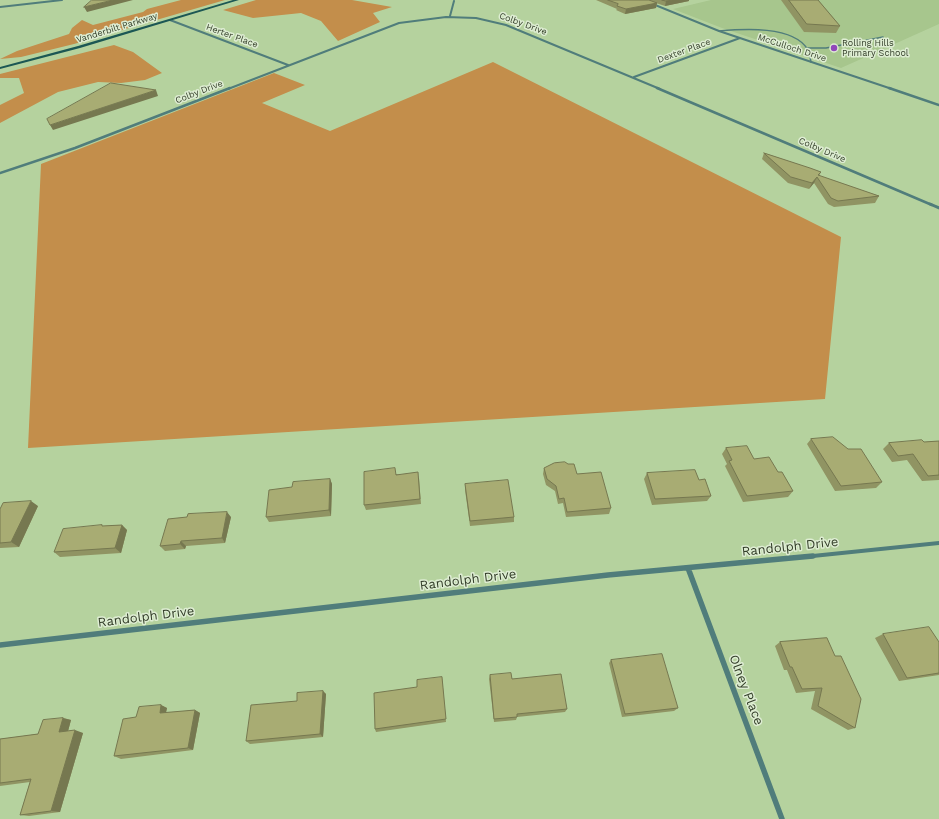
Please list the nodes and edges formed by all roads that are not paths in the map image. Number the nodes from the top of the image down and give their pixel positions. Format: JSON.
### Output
{"nodes":[{"id":1,"x":62,"y":0,"type":"edge"},
{"id":2,"x":238,"y":0,"type":"edge"},
{"id":3,"x":643,"y":0,"type":"edge"},
{"id":4,"x":454,"y":1,"type":"edge"},
{"id":5,"x":0,"y":7,"type":"edge"},
{"id":6,"x":450,"y":16,"type":"junction"},
{"id":7,"x":170,"y":20,"type":"junction"},
{"id":8,"x":719,"y":31,"type":"junction"},
{"id":9,"x":883,"y":37,"type":"dead end"},
{"id":10,"x":740,"y":38,"type":"junction"},
{"id":11,"x":808,"y":48,"type":"junction"},
{"id":12,"x":811,"y":62,"type":"junction"},
{"id":13,"x":289,"y":65,"type":"junction"},
{"id":14,"x":0,"y":68,"type":"edge"},
{"id":15,"x":633,"y":78,"type":"junction"},
{"id":16,"x":939,"y":105,"type":"edge"},
{"id":17,"x":0,"y":172,"type":"edge"},
{"id":18,"x":939,"y":208,"type":"edge"},
{"id":19,"x":939,"y":543,"type":"edge"},
{"id":20,"x":688,"y":568,"type":"junction"},
{"id":21,"x":0,"y":645,"type":"edge"},
{"id":22,"x":782,"y":819,"type":"edge"}],
"edges":[{"from":1,"to":5,"type":"street"},
{"from":2,"to":7,"type":"main road","name":"Vanderbilt Parkway"},
{"from":3,"to":8,"type":"street","name":"McCulloch Drive"},
{"from":4,"to":6,"type":"street"},
{"from":6,"to":13,"type":"street","name":"Colby Drive"},
{"from":6,"to":15,"type":"street","name":"Colby Drive"},
{"from":7,"to":13,"type":"street","name":"Herter Place"},
{"from":7,"to":14,"type":"main road","name":"Vanderbilt Parkway"},
{"from":8,"to":10,"type":"street","name":"McCulloch Drive"},
{"from":8,"to":11,"type":"lane"},
{"from":9,"to":11,"type":"lane"},
{"from":10,"to":12,"type":"street","name":"McCulloch Drive"},
{"from":10,"to":15,"type":"street","name":"Dexter Place"},
{"from":11,"to":12,"type":"lane"},
{"from":12,"to":16,"type":"street","name":"McCulloch Drive"},
{"from":13,"to":17,"type":"street","name":"Colby Drive"},
{"from":15,"to":18,"type":"street","name":"Colby Drive"},
{"from":19,"to":20,"type":"street","name":"Randolph Drive"},
{"from":20,"to":21,"type":"street","name":"Randolph Drive"},
{"from":20,"to":22,"type":"street","name":"Olney Place"}]}
